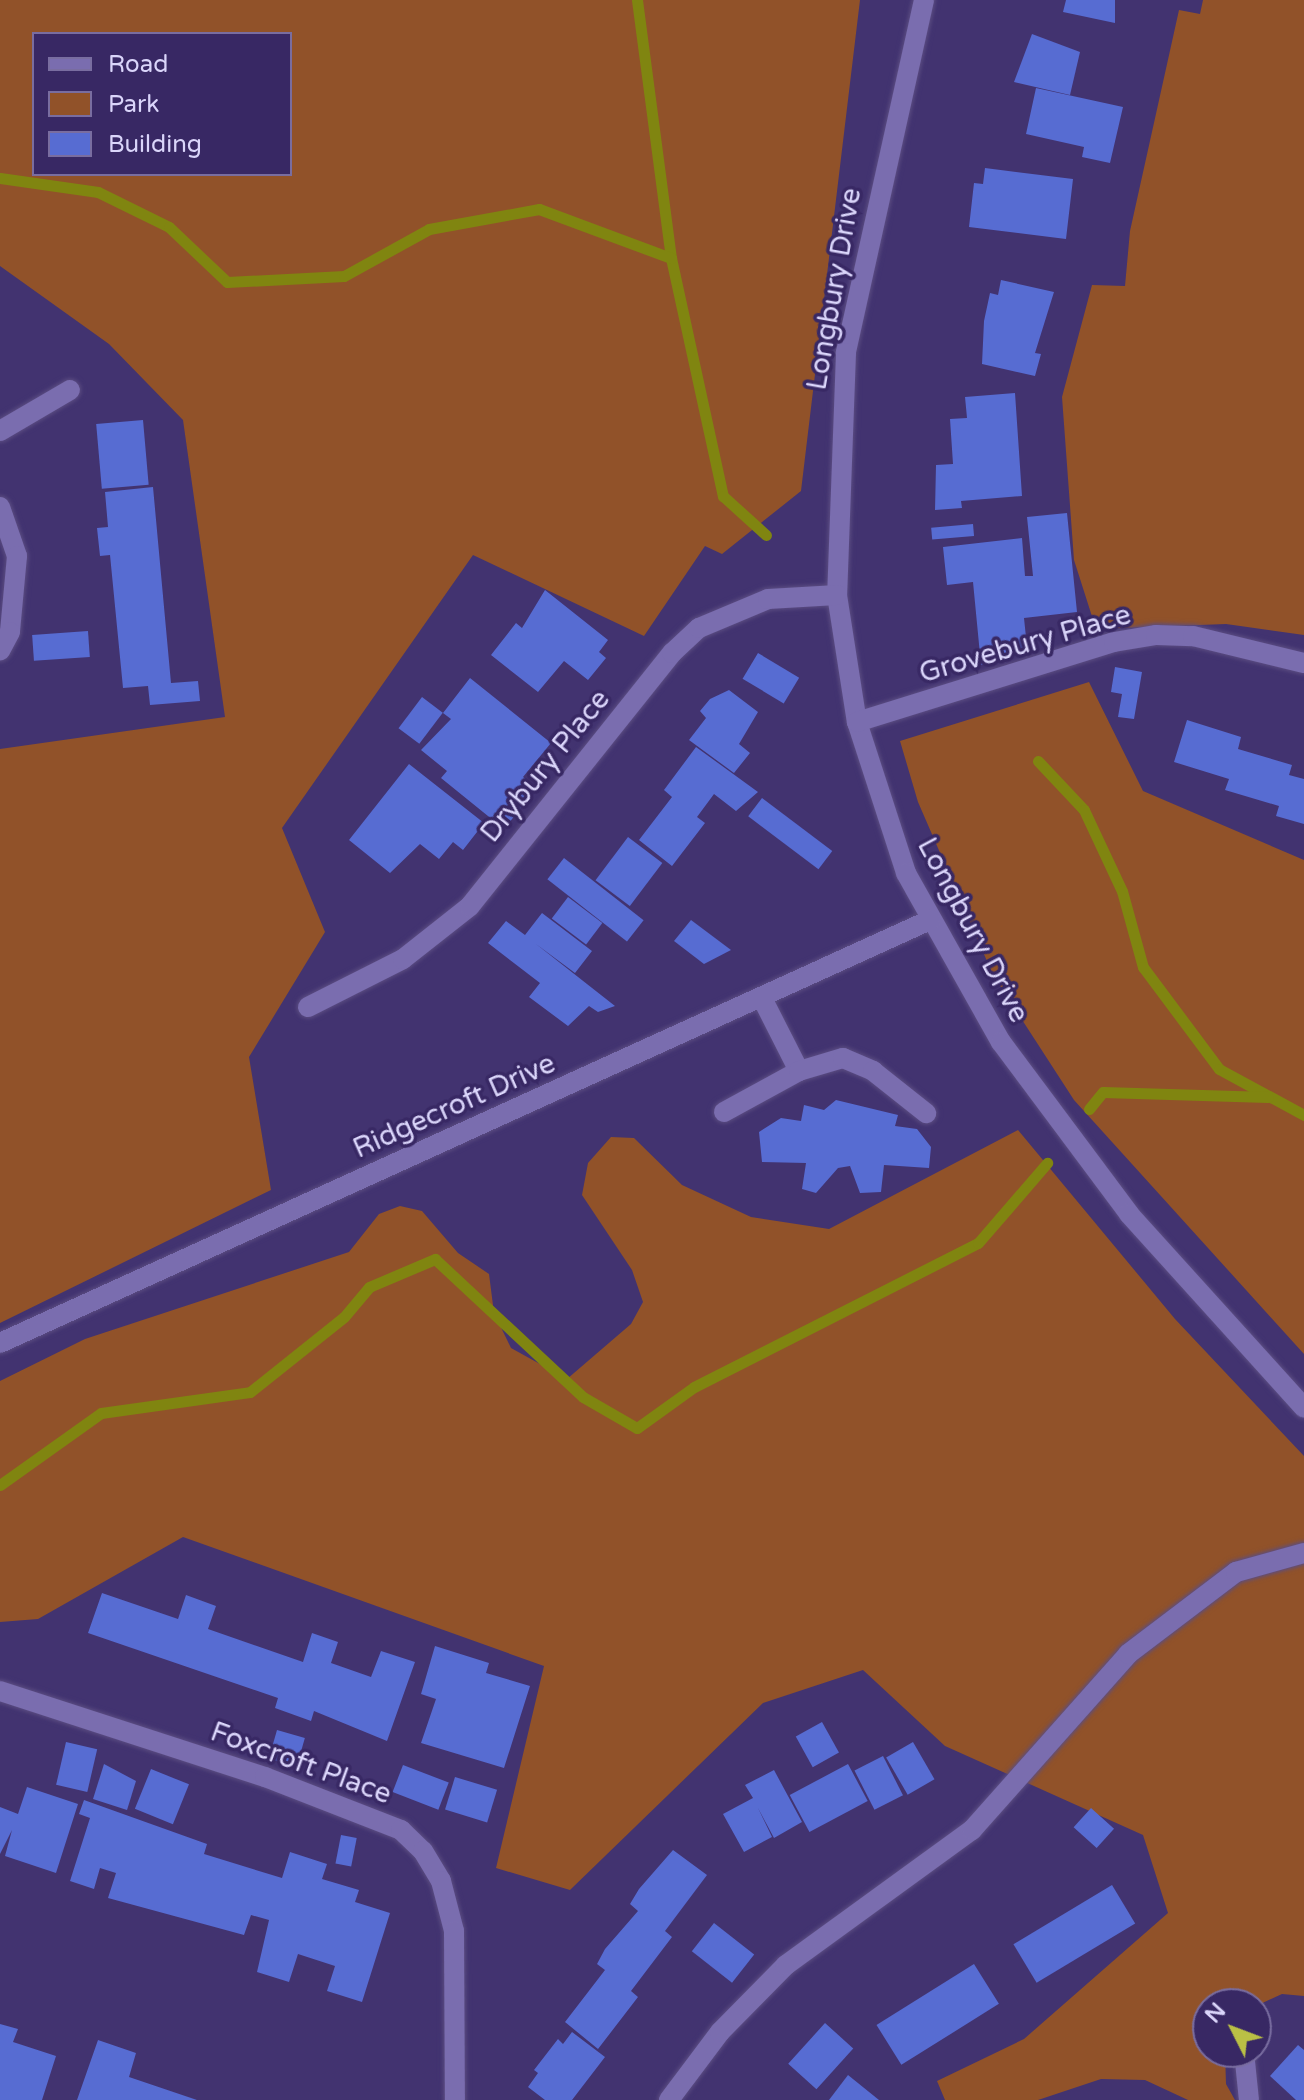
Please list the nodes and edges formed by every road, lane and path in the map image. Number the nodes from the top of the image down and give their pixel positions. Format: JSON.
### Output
{"nodes":[{"id":1,"x":924,"y":0,"type":"edge"},
{"id":2,"x":70,"y":390,"type":"dead end"},
{"id":3,"x":0,"y":431,"type":"edge"},
{"id":4,"x":0,"y":507,"type":"edge"},
{"id":5,"x":837,"y":595,"type":"junction"},
{"id":6,"x":0,"y":651,"type":"edge"},
{"id":7,"x":1304,"y":663,"type":"edge"},
{"id":8,"x":857,"y":722,"type":"junction"},
{"id":9,"x":930,"y":920,"type":"junction"},
{"id":10,"x":762,"y":998,"type":"junction"},
{"id":11,"x":308,"y":1007,"type":"dead end"},
{"id":12,"x":799,"y":1071,"type":"junction"},
{"id":13,"x":724,"y":1112,"type":"dead end"},
{"id":14,"x":926,"y":1113,"type":"dead end"},
{"id":15,"x":0,"y":1343,"type":"edge"},
{"id":16,"x":1304,"y":1408,"type":"edge"},
{"id":17,"x":1304,"y":1553,"type":"edge"},
{"id":18,"x":0,"y":1691,"type":"edge"},
{"id":19,"x":1246,"y":2068,"type":"edge"},
{"id":20,"x":455,"y":2100,"type":"edge"},
{"id":21,"x":669,"y":2100,"type":"edge"},
{"id":22,"x":1249,"y":2100,"type":"edge"}],
"edges":[{"from":1,"to":5,"type":"street","name":"Longbury Drive"},
{"from":2,"to":3,"type":"street"},
{"from":4,"to":6,"type":"street"},
{"from":5,"to":8,"type":"street","name":"Longbury Drive"},
{"from":5,"to":11,"type":"street","name":"Drybury Place"},
{"from":7,"to":8,"type":"street","name":"Grovebury Place"},
{"from":8,"to":9,"type":"street","name":"Longbury Drive"},
{"from":9,"to":10,"type":"street","name":"Ridgecroft Drive"},
{"from":9,"to":16,"type":"street","name":"Longbury Drive"},
{"from":10,"to":12,"type":"street"},
{"from":10,"to":15,"type":"street","name":"Ridgecroft Drive"},
{"from":12,"to":13,"type":"street"},
{"from":12,"to":14,"type":"street"},
{"from":17,"to":21,"type":"street"},
{"from":18,"to":20,"type":"street","name":"Foxcroft Place"},
{"from":19,"to":22,"type":"street"}]}
